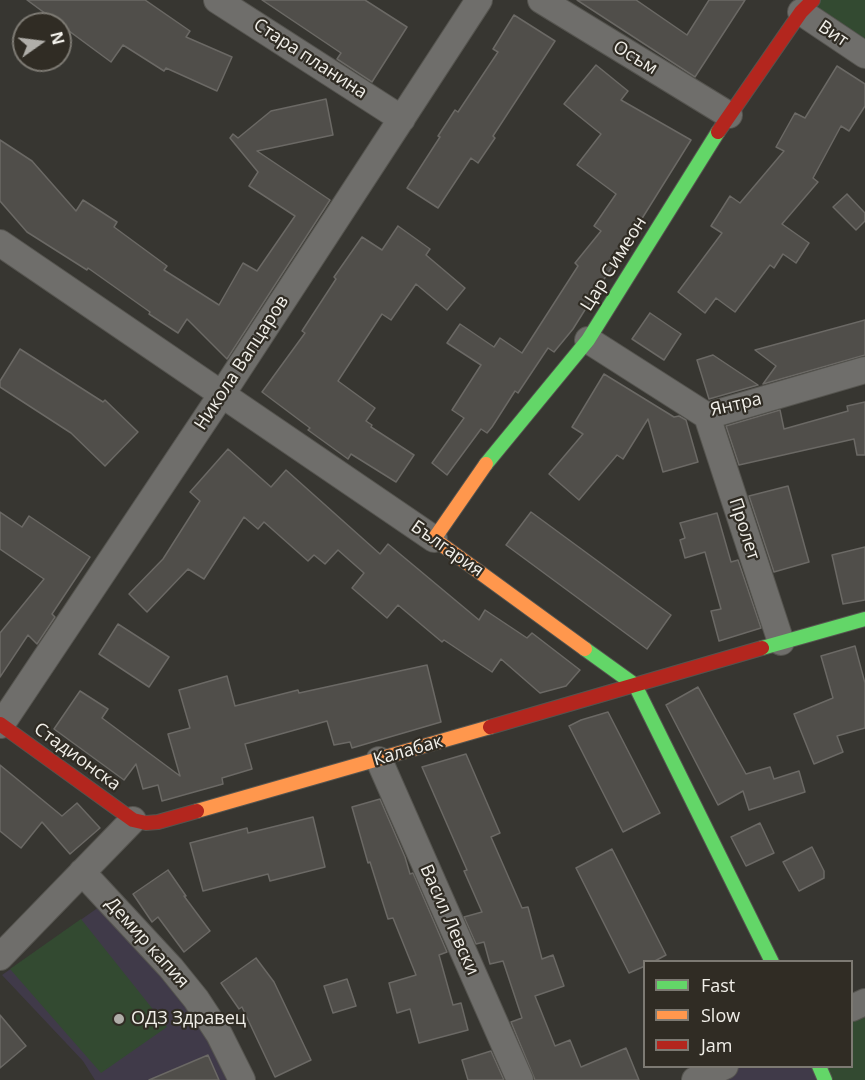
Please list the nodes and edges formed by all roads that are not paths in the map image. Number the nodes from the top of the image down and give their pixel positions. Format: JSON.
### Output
{"nodes":[{"id":1,"x":217,"y":0,"type":"edge"},
{"id":2,"x":479,"y":0,"type":"edge"},
{"id":3,"x":541,"y":0,"type":"edge"},
{"id":4,"x":807,"y":6,"type":"edge"},
{"id":5,"x":865,"y":55,"type":"edge"},
{"id":6,"x":729,"y":115,"type":"junction"},
{"id":7,"x":402,"y":119,"type":"junction"},
{"id":8,"x":0,"y":243,"type":"edge"},
{"id":9,"x":588,"y":340,"type":"junction"},
{"id":10,"x":865,"y":370,"type":"edge"},
{"id":11,"x":222,"y":394,"type":"junction"},
{"id":12,"x":707,"y":416,"type":"junction"},
{"id":13,"x":434,"y":539,"type":"junction"},
{"id":14,"x":865,"y":619,"type":"edge"},
{"id":15,"x":781,"y":642,"type":"junction"},
{"id":16,"x":635,"y":685,"type":"junction"},
{"id":17,"x":0,"y":724,"type":"edge"},
{"id":18,"x":379,"y":760,"type":"junction"},
{"id":19,"x":133,"y":820,"type":"junction"},
{"id":20,"x":82,"y":872,"type":"junction"},
{"id":21,"x":0,"y":957,"type":"edge"},
{"id":22,"x":771,"y":960,"type":"edge"},
{"id":23,"x":721,"y":1068,"type":"edge"},
{"id":24,"x":242,"y":1080,"type":"edge"},
{"id":25,"x":520,"y":1080,"type":"edge"},
{"id":26,"x":695,"y":1080,"type":"edge"}],
"edges":[{"from":1,"to":7,"type":"street","name":"Стара планина"},
{"from":2,"to":7,"type":"street","name":"Никола Вапцаров"},
{"from":3,"to":6,"type":"street","name":"Осъм"},
{"from":4,"to":5,"type":"street","name":"Вит"},
{"from":4,"to":6,"type":"street","name":"Цар Симеон"},
{"from":6,"to":9,"type":"street","name":"Цар Симеон"},
{"from":7,"to":11,"type":"street","name":"Никола Вапцаров"},
{"from":8,"to":11,"type":"street","name":"България"},
{"from":9,"to":12,"type":"street","name":"Янтра"},
{"from":9,"to":13,"type":"street","name":"Цар Симеон"},
{"from":10,"to":12,"type":"street","name":"Янтра"},
{"from":11,"to":13,"type":"street","name":"България"},
{"from":11,"to":17,"type":"street","name":"Никола Вапцаров"},
{"from":12,"to":15,"type":"street","name":"Пролет"},
{"from":13,"to":16,"type":"street","name":"България"},
{"from":14,"to":15,"type":"street","name":"Калабак"},
{"from":15,"to":16,"type":"street","name":"Калабак"},
{"from":16,"to":18,"type":"street","name":"Калабак"},
{"from":16,"to":22,"type":"street","name":"България"},
{"from":17,"to":19,"type":"street","name":"Стадионска"},
{"from":18,"to":19,"type":"street","name":"Калабак"},
{"from":18,"to":25,"type":"street","name":"Васил Левски"},
{"from":19,"to":20,"type":"street"},
{"from":20,"to":21,"type":"street"},
{"from":20,"to":24,"type":"street","name":"Демир капия"},
{"from":23,"to":26,"type":"street"}]}
